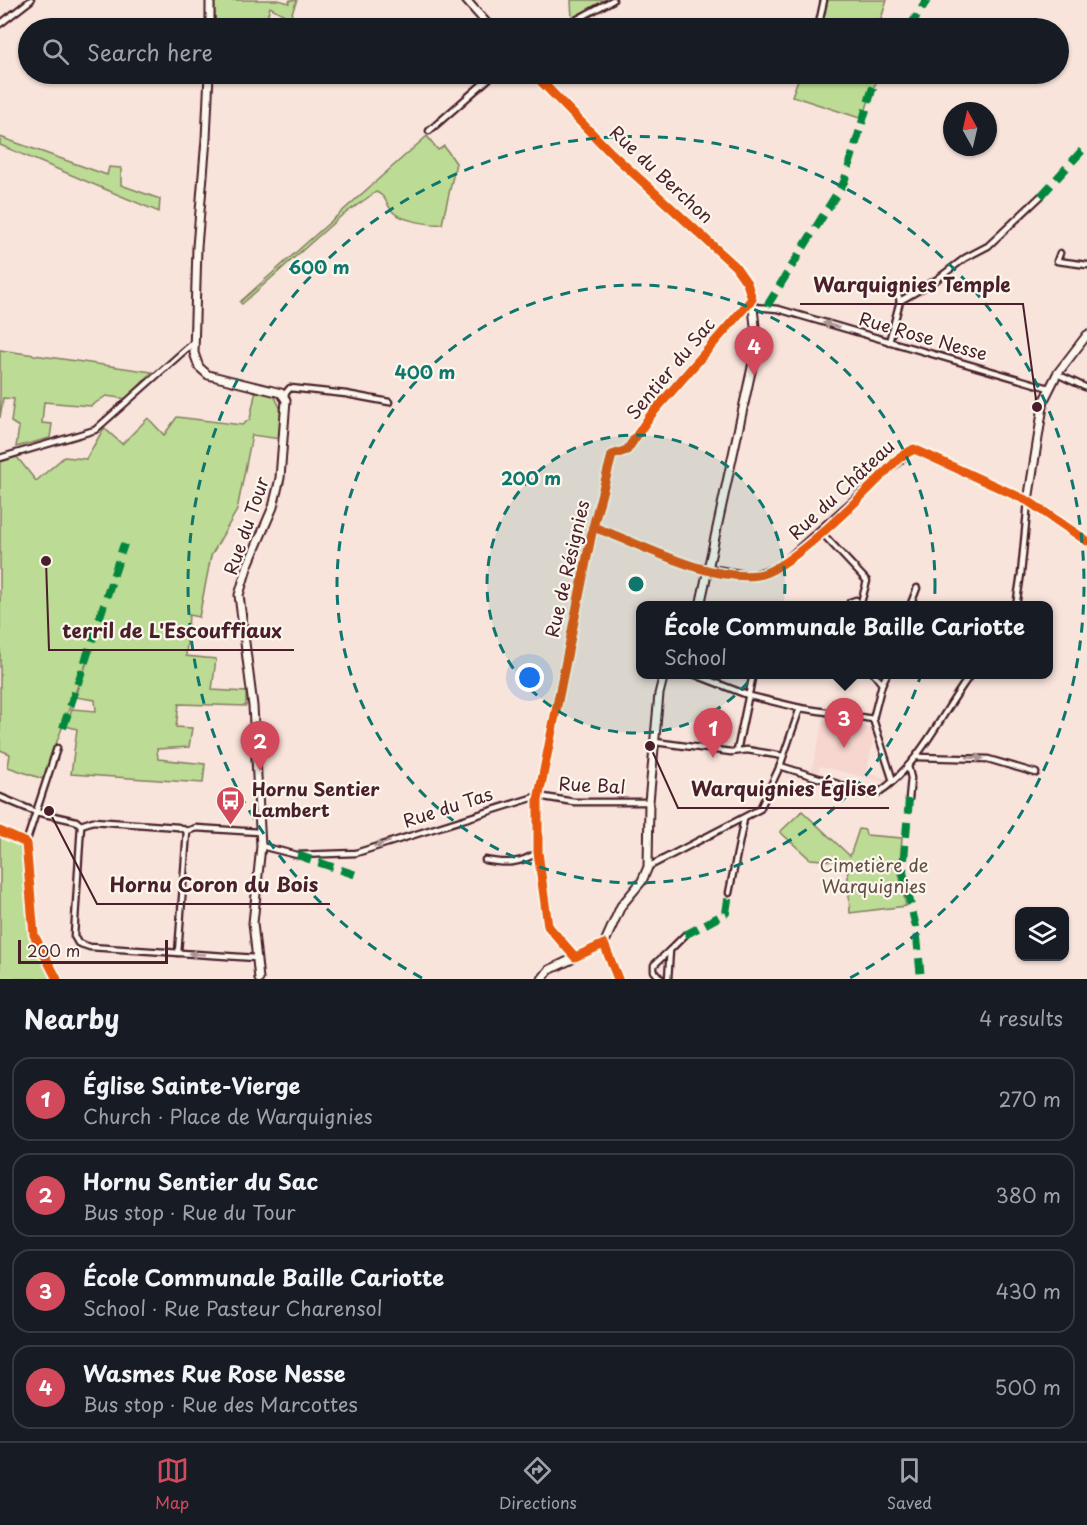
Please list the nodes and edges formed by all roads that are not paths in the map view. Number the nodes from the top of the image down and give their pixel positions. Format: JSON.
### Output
{"nodes":[{"id":1,"x":31,"y":0,"type":"edge"},
{"id":2,"x":210,"y":0,"type":"edge"},
{"id":3,"x":466,"y":0,"type":"edge"},
{"id":4,"x":613,"y":0,"type":"edge"},
{"id":5,"x":825,"y":0,"type":"edge"},
{"id":6,"x":210,"y":18,"type":"edge"},
{"id":7,"x":483,"y":18,"type":"edge"},
{"id":8,"x":580,"y":18,"type":"edge"},
{"id":9,"x":820,"y":18,"type":"edge"},
{"id":10,"x":0,"y":24,"type":"edge"},
{"id":11,"x":208,"y":84,"type":"edge"},
{"id":12,"x":482,"y":84,"type":"edge"},
{"id":13,"x":544,"y":84,"type":"edge"},
{"id":14,"x":429,"y":130,"type":"dead end"},
{"id":15,"x":1041,"y":196,"type":"dead end"},
{"id":16,"x":1060,"y":253,"type":"dead end"},
{"id":17,"x":1087,"y":265,"type":"edge"},
{"id":18,"x":896,"y":288,"type":"dead end"},
{"id":19,"x":900,"y":301,"type":"junction"},
{"id":20,"x":753,"y":303,"type":"junction"},
{"id":21,"x":1087,"y":334,"type":"edge"},
{"id":22,"x":889,"y":342,"type":"junction"},
{"id":23,"x":193,"y":343,"type":"junction"},
{"id":24,"x":1057,"y":374,"type":"junction"},
{"id":25,"x":1049,"y":388,"type":"junction"},
{"id":26,"x":1087,"y":388,"type":"edge"},
{"id":27,"x":284,"y":394,"type":"junction"},
{"id":28,"x":389,"y":402,"type":"dead end"},
{"id":29,"x":612,"y":455,"type":"joint"},
{"id":30,"x":0,"y":458,"type":"edge"},
{"id":31,"x":1028,"y":501,"type":"junction"},
{"id":32,"x":593,"y":527,"type":"junction"},
{"id":33,"x":820,"y":532,"type":"junction"},
{"id":34,"x":1087,"y":541,"type":"edge"},
{"id":35,"x":709,"y":569,"type":"junction"},
{"id":36,"x":917,"y":588,"type":"dead end"},
{"id":37,"x":701,"y":601,"type":"edge"},
{"id":38,"x":861,"y":601,"type":"edge"},
{"id":39,"x":912,"y":601,"type":"edge"},
{"id":40,"x":1017,"y":601,"type":"edge"},
{"id":41,"x":663,"y":679,"type":"edge"},
{"id":42,"x":704,"y":679,"type":"edge"},
{"id":43,"x":752,"y":679,"type":"edge"},
{"id":44,"x":878,"y":679,"type":"edge"},
{"id":45,"x":885,"y":679,"type":"edge"},
{"id":46,"x":968,"y":679,"type":"edge"},
{"id":47,"x":882,"y":684,"type":"junction"},
{"id":48,"x":750,"y":696,"type":"junction"},
{"id":49,"x":800,"y":708,"type":"junction"},
{"id":50,"x":873,"y":719,"type":"junction"},
{"id":51,"x":655,"y":742,"type":"junction"},
{"id":52,"x":57,"y":748,"type":"dead end"},
{"id":53,"x":737,"y":751,"type":"junction"},
{"id":54,"x":783,"y":756,"type":"junction"},
{"id":55,"x":917,"y":757,"type":"junction"},
{"id":56,"x":780,"y":766,"type":"junction"},
{"id":57,"x":908,"y":766,"type":"junction"},
{"id":58,"x":1036,"y":773,"type":"dead end"},
{"id":59,"x":892,"y":781,"type":"junction"},
{"id":60,"x":0,"y":797,"type":"edge"},
{"id":61,"x":538,"y":798,"type":"junction"},
{"id":62,"x":909,"y":799,"type":"dead end"},
{"id":63,"x":649,"y":802,"type":"junction"},
{"id":64,"x":36,"y":812,"type":"junction"},
{"id":65,"x":744,"y":819,"type":"junction"},
{"id":66,"x":81,"y":825,"type":"junction"},
{"id":67,"x":186,"y":831,"type":"junction"},
{"id":68,"x":259,"y":832,"type":"junction"},
{"id":69,"x":261,"y":846,"type":"junction"},
{"id":70,"x":538,"y":852,"type":"junction"},
{"id":71,"x":485,"y":860,"type":"dead end"},
{"id":72,"x":648,"y":867,"type":"junction"},
{"id":73,"x":729,"y":893,"type":"dead end"},
{"id":74,"x":685,"y":935,"type":"dead end"},
{"id":75,"x":604,"y":945,"type":"junction"},
{"id":76,"x":670,"y":950,"type":"junction"},
{"id":77,"x":178,"y":953,"type":"junction"},
{"id":78,"x":575,"y":957,"type":"junction"},
{"id":79,"x":256,"y":958,"type":"junction"},
{"id":80,"x":57,"y":979,"type":"edge"},
{"id":81,"x":259,"y":979,"type":"edge"},
{"id":82,"x":542,"y":979,"type":"edge"},
{"id":83,"x":618,"y":979,"type":"edge"},
{"id":84,"x":661,"y":979,"type":"edge"},
{"id":85,"x":668,"y":979,"type":"edge"}],
"edges":[{"from":1,"to":10,"type":"street"},
{"from":2,"to":6,"type":"street"},
{"from":3,"to":7,"type":"street"},
{"from":4,"to":8,"type":"street"},
{"from":5,"to":9,"type":"street"},
{"from":11,"to":23,"type":"street"},
{"from":12,"to":14,"type":"street"},
{"from":13,"to":20,"type":"street","name":"Rue du Berchon"},
{"from":15,"to":19,"type":"street"},
{"from":16,"to":17,"type":"street"},
{"from":18,"to":19,"type":"street"},
{"from":19,"to":22,"type":"street"},
{"from":22,"to":20,"type":"street","name":"Rue Rose Nesse","one_way":true},
{"from":20,"to":29,"type":"street","name":"Sentier du Sac"},
{"from":20,"to":35,"type":"street"},
{"from":21,"to":24,"type":"street"},
{"from":22,"to":25,"type":"street","name":"Rue Rose Nesse"},
{"from":23,"to":27,"type":"street"},
{"from":23,"to":30,"type":"street"},
{"from":24,"to":25,"type":"street"},
{"from":24,"to":26,"type":"street"},
{"from":25,"to":31,"type":"street"},
{"from":27,"to":28,"type":"street"},
{"from":27,"to":68,"type":"street","name":"Rue du Tour"},
{"from":29,"to":32,"type":"street","name":"Rue de Résignies"},
{"from":31,"to":33,"type":"street","name":"Rue du Château"},
{"from":31,"to":34,"type":"street"},
{"from":31,"to":40,"type":"street"},
{"from":32,"to":35,"type":"street"},
{"from":32,"to":61,"type":"street","name":"Rue de Résignies"},
{"from":33,"to":35,"type":"street","name":"Rue du Château"},
{"from":33,"to":38,"type":"street"},
{"from":35,"to":37,"type":"street"},
{"from":36,"to":39,"type":"street"},
{"from":41,"to":51,"type":"street"},
{"from":42,"to":48,"type":"street"},
{"from":43,"to":48,"type":"street"},
{"from":44,"to":47,"type":"street"},
{"from":45,"to":47,"type":"street"},
{"from":46,"to":55,"type":"street"},
{"from":47,"to":50,"type":"street"},
{"from":48,"to":49,"type":"street"},
{"from":48,"to":53,"type":"street"},
{"from":49,"to":50,"type":"street"},
{"from":49,"to":54,"type":"street"},
{"from":50,"to":59,"type":"street"},
{"from":51,"to":53,"type":"street"},
{"from":51,"to":63,"type":"street"},
{"from":52,"to":64,"type":"street"},
{"from":53,"to":54,"type":"street"},
{"from":54,"to":56,"type":"street"},
{"from":55,"to":57,"type":"street"},
{"from":55,"to":58,"type":"street","one_way":true},
{"from":56,"to":59,"type":"street"},
{"from":56,"to":65,"type":"street"},
{"from":57,"to":59,"type":"street"},
{"from":57,"to":62,"type":"street"},
{"from":60,"to":64,"type":"street"},
{"from":61,"to":63,"type":"street","name":"Rue Bal"},
{"from":61,"to":69,"type":"street","name":"Rue du Tas","one_way":true},
{"from":61,"to":70,"type":"street","name":"Rue de Résignies"},
{"from":63,"to":72,"type":"street"},
{"from":64,"to":66,"type":"street"},
{"from":64,"to":80,"type":"street"},
{"from":65,"to":72,"type":"street"},
{"from":65,"to":73,"type":"street"},
{"from":66,"to":67,"type":"street"},
{"from":66,"to":77,"type":"street"},
{"from":67,"to":68,"type":"street"},
{"from":67,"to":77,"type":"street"},
{"from":68,"to":69,"type":"street","name":"Rue du Tour"},
{"from":69,"to":79,"type":"street","name":"Rue du Tour"},
{"from":70,"to":71,"type":"street"},
{"from":70,"to":78,"type":"street"},
{"from":72,"to":75,"type":"street"},
{"from":74,"to":76,"type":"street"},
{"from":75,"to":78,"type":"street"},
{"from":75,"to":83,"type":"street"},
{"from":76,"to":84,"type":"street"},
{"from":76,"to":85,"type":"street"},
{"from":79,"to":77,"type":"street","one_way":true},
{"from":78,"to":82,"type":"street"},
{"from":79,"to":81,"type":"street","name":"Rue du Tour"}]}
